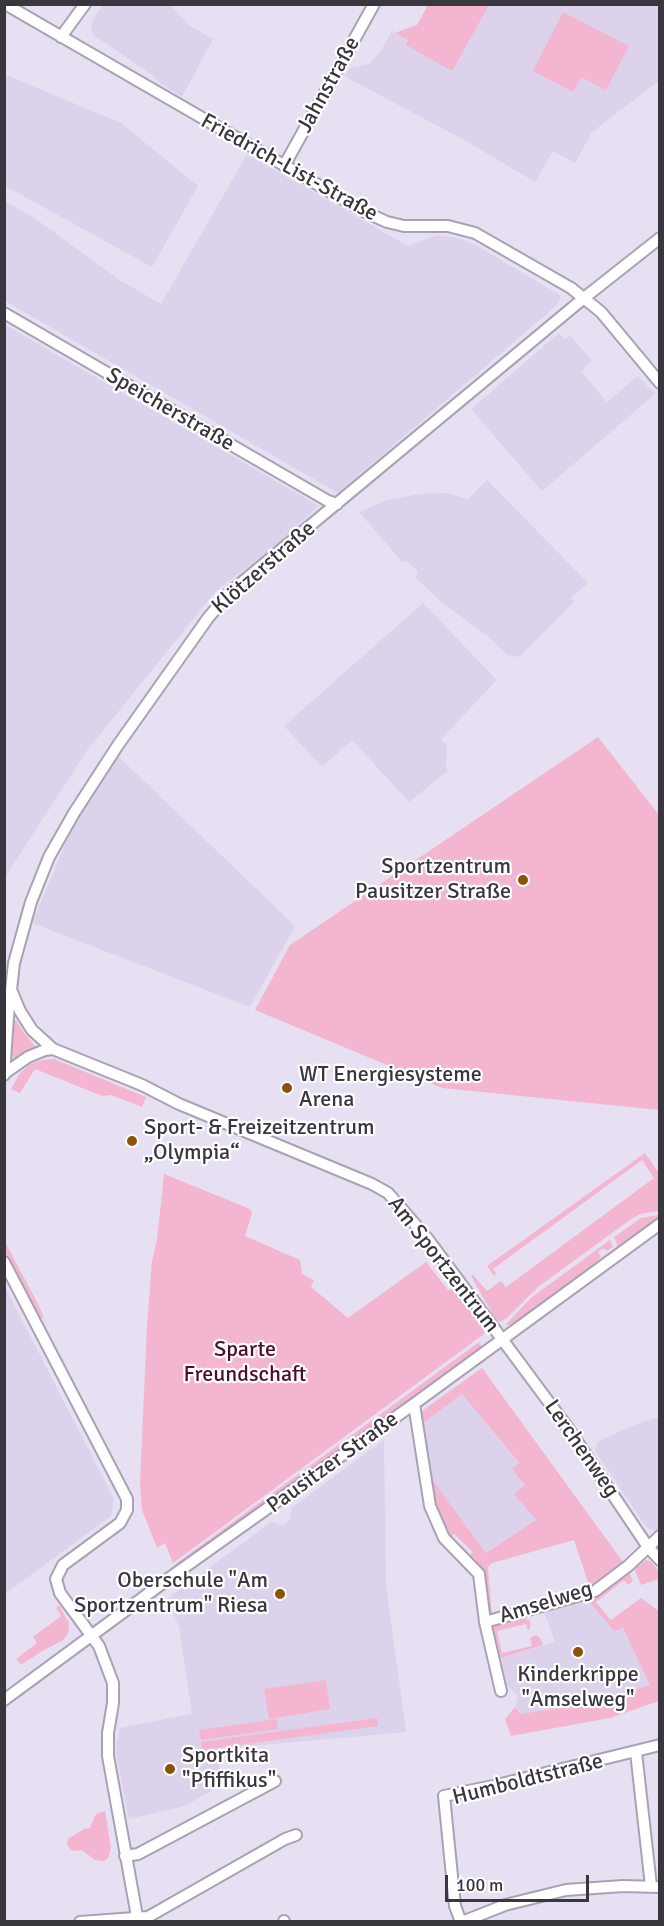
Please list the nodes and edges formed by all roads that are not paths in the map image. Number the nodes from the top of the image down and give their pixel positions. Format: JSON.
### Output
{"nodes":[{"id":1,"x":5,"y":4,"type":"edge"},
{"id":2,"x":86,"y":4,"type":"edge"},
{"id":3,"x":374,"y":4,"type":"edge"},
{"id":4,"x":61,"y":37,"type":"junction"},
{"id":5,"x":284,"y":166,"type":"junction"},
{"id":6,"x":660,"y":238,"type":"edge"},
{"id":7,"x":584,"y":298,"type":"junction"},
{"id":8,"x":4,"y":313,"type":"edge"},
{"id":9,"x":660,"y":383,"type":"edge"},
{"id":10,"x":338,"y":504,"type":"junction"},
{"id":11,"x":11,"y":989,"type":"junction"},
{"id":12,"x":53,"y":1049,"type":"junction"},
{"id":13,"x":5,"y":1074,"type":"edge"},
{"id":14,"x":660,"y":1224,"type":"edge"},
{"id":15,"x":4,"y":1262,"type":"edge"},
{"id":16,"x":502,"y":1339,"type":"junction"},
{"id":17,"x":414,"y":1404,"type":"junction"},
{"id":18,"x":660,"y":1536,"type":"edge"},
{"id":19,"x":648,"y":1547,"type":"junction"},
{"id":20,"x":660,"y":1560,"type":"edge"},
{"id":21,"x":485,"y":1622,"type":"junction"},
{"id":22,"x":92,"y":1635,"type":"junction"},
{"id":23,"x":501,"y":1691,"type":"dead end"},
{"id":24,"x":4,"y":1700,"type":"edge"},
{"id":25,"x":660,"y":1745,"type":"edge"},
{"id":26,"x":636,"y":1752,"type":"junction"},
{"id":27,"x":274,"y":1781,"type":"dead end"},
{"id":28,"x":296,"y":1835,"type":"dead end"},
{"id":29,"x":125,"y":1856,"type":"junction"},
{"id":30,"x":655,"y":1887,"type":"edge"},
{"id":31,"x":137,"y":1919,"type":"edge"},
{"id":32,"x":80,"y":1922,"type":"edge"},
{"id":33,"x":461,"y":1922,"type":"edge"}],
"edges":[{"from":1,"to":4,"type":"street","name":"Friedrich-List-Straße"},
{"from":2,"to":4,"type":"street"},
{"from":3,"to":5,"type":"street","name":"Jahnstraße"},
{"from":4,"to":5,"type":"street","name":"Friedrich-List-Straße"},
{"from":5,"to":7,"type":"street","name":"Friedrich-List-Straße"},
{"from":6,"to":7,"type":"street","name":"Klötzerstraße"},
{"from":7,"to":9,"type":"street","name":"Friedrich-List-Straße"},
{"from":7,"to":10,"type":"street","name":"Klötzerstraße"},
{"from":8,"to":10,"type":"street","name":"Speicherstraße"},
{"from":10,"to":11,"type":"street","name":"Klötzerstraße"},
{"from":11,"to":12,"type":"street","name":"Am Sportzentrum"},
{"from":11,"to":13,"type":"street","name":"Klötzerstraße"},
{"from":12,"to":13,"type":"street"},
{"from":12,"to":16,"type":"street","name":"Am Sportzentrum"},
{"from":14,"to":16,"type":"street","name":"Pausitzer Straße"},
{"from":15,"to":22,"type":"street"},
{"from":16,"to":17,"type":"street","name":"Pausitzer Straße"},
{"from":16,"to":19,"type":"street","name":"Lerchenweg"},
{"from":17,"to":21,"type":"street"},
{"from":17,"to":22,"type":"street","name":"Pausitzer Straße"},
{"from":18,"to":19,"type":"street","name":"Amselweg"},
{"from":19,"to":20,"type":"street","name":"Lerchenweg"},
{"from":19,"to":21,"type":"street","name":"Amselweg"},
{"from":21,"to":23,"type":"street"},
{"from":22,"to":24,"type":"street","name":"Pausitzer Straße"},
{"from":22,"to":29,"type":"street"},
{"from":25,"to":26,"type":"street","name":"Humboldtstraße"},
{"from":26,"to":30,"type":"street"},
{"from":26,"to":33,"type":"street","name":"Humboldtstraße"},
{"from":27,"to":29,"type":"street"},
{"from":28,"to":31,"type":"street"},
{"from":29,"to":31,"type":"street"},
{"from":30,"to":33,"type":"street"},
{"from":31,"to":32,"type":"street"}]}
